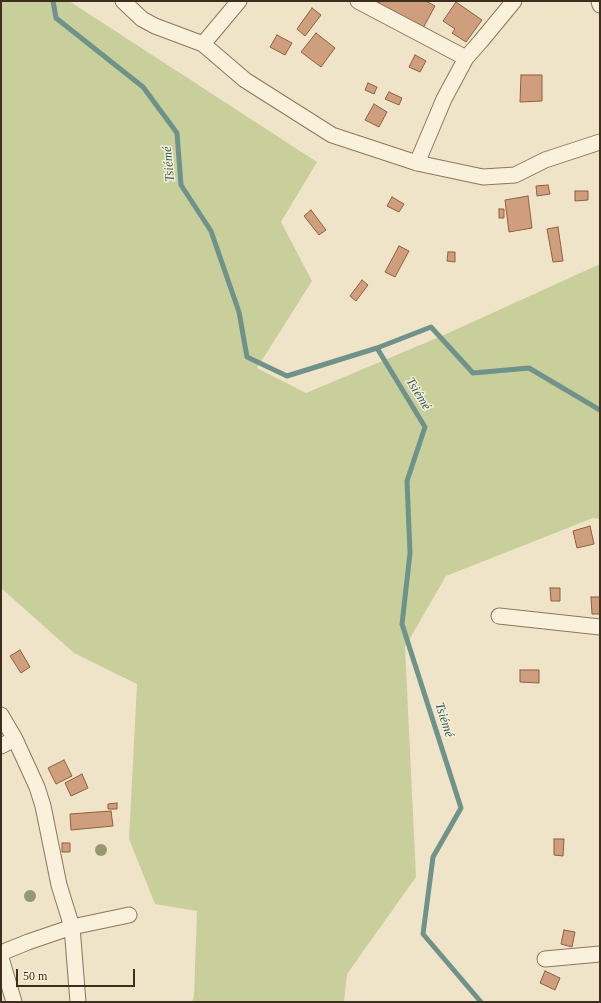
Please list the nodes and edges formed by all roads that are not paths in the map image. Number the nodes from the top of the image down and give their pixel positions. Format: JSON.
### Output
{"nodes":[{"id":1,"x":123,"y":1,"type":"edge"},
{"id":2,"x":239,"y":1,"type":"edge"},
{"id":3,"x":358,"y":1,"type":"edge"},
{"id":4,"x":514,"y":1,"type":"edge"},
{"id":5,"x":599,"y":1,"type":"edge"},
{"id":6,"x":600,"y":5,"type":"edge"},
{"id":7,"x":203,"y":44,"type":"junction"},
{"id":8,"x":466,"y":58,"type":"junction"},
{"id":9,"x":600,"y":142,"type":"edge"},
{"id":10,"x":417,"y":163,"type":"junction"},
{"id":11,"x":499,"y":616,"type":"dead end"},
{"id":12,"x":600,"y":627,"type":"edge"},
{"id":13,"x":1,"y":715,"type":"edge"},
{"id":14,"x":15,"y":739,"type":"junction"},
{"id":15,"x":1,"y":746,"type":"edge"},
{"id":16,"x":129,"y":915,"type":"dead end"},
{"id":17,"x":72,"y":927,"type":"junction"},
{"id":18,"x":1,"y":953,"type":"edge"},
{"id":19,"x":600,"y":954,"type":"edge"},
{"id":20,"x":1,"y":958,"type":"edge"},
{"id":21,"x":545,"y":959,"type":"dead end"},
{"id":22,"x":14,"y":1002,"type":"edge"},
{"id":23,"x":78,"y":1002,"type":"edge"}],
"edges":[{"from":1,"to":7,"type":"street"},
{"from":2,"to":7,"type":"street"},
{"from":3,"to":8,"type":"street"},
{"from":4,"to":8,"type":"street"},
{"from":5,"to":6,"type":"street"},
{"from":7,"to":10,"type":"street"},
{"from":8,"to":10,"type":"street"},
{"from":9,"to":10,"type":"street"},
{"from":11,"to":12,"type":"street"},
{"from":13,"to":14,"type":"street"},
{"from":14,"to":15,"type":"street"},
{"from":14,"to":17,"type":"street"},
{"from":16,"to":17,"type":"street"},
{"from":17,"to":18,"type":"street"},
{"from":17,"to":23,"type":"street"},
{"from":19,"to":21,"type":"street"},
{"from":20,"to":22,"type":"street"}]}
